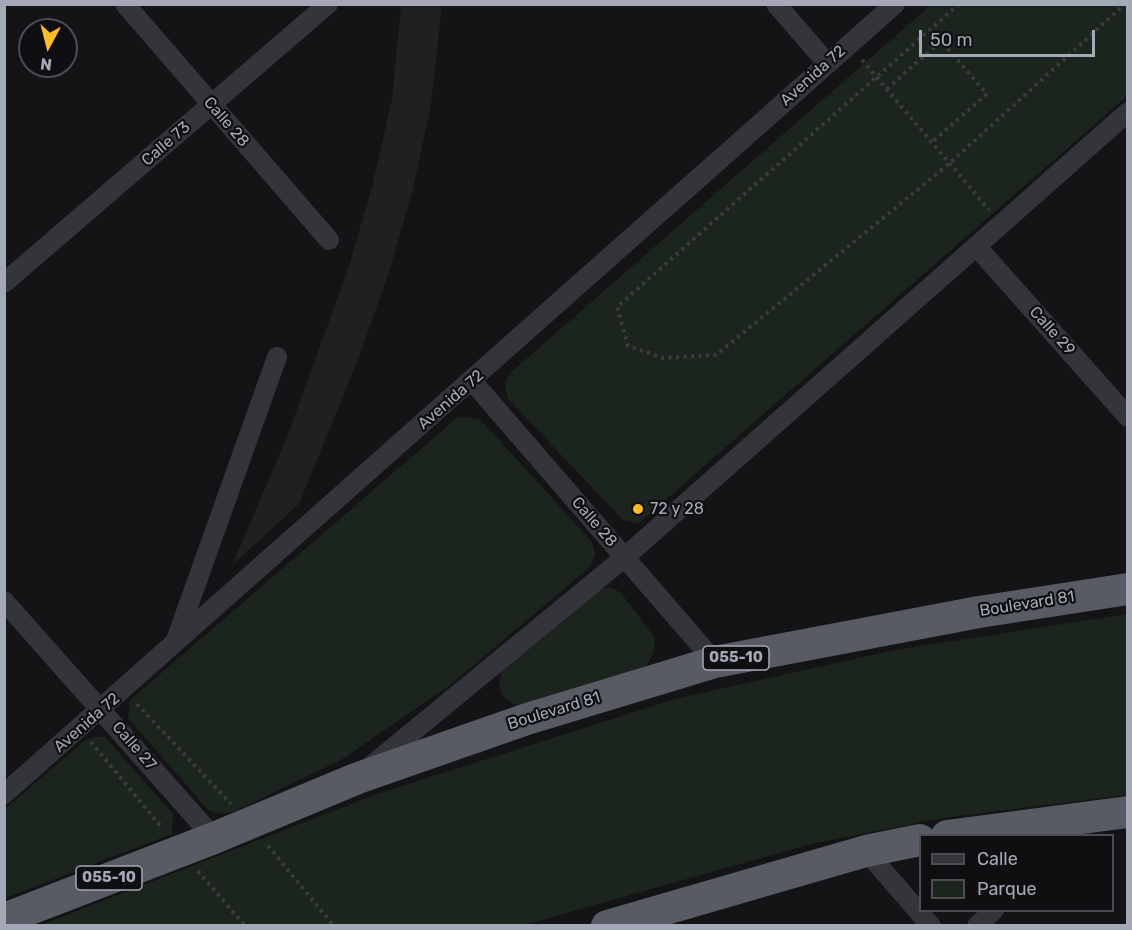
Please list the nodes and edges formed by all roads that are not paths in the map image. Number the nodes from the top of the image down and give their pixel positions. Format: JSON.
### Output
{"nodes":[{"id":1,"x":125,"y":4,"type":"edge"},
{"id":2,"x":328,"y":4,"type":"edge"},
{"id":3,"x":776,"y":4,"type":"edge"},
{"id":4,"x":895,"y":4,"type":"edge"},
{"id":5,"x":827,"y":63,"type":"junction"},
{"id":6,"x":211,"y":105,"type":"junction"},
{"id":7,"x":1128,"y":112,"type":"edge"},
{"id":8,"x":329,"y":240,"type":"dead end"},
{"id":9,"x":976,"y":246,"type":"junction"},
{"id":10,"x":4,"y":283,"type":"edge"},
{"id":11,"x":278,"y":357,"type":"dead end"},
{"id":12,"x":472,"y":382,"type":"junction"},
{"id":13,"x":1128,"y":417,"type":"edge"},
{"id":14,"x":625,"y":557,"type":"junction"},
{"id":15,"x":1128,"y":589,"type":"edge"},
{"id":16,"x":4,"y":601,"type":"edge"},
{"id":17,"x":174,"y":646,"type":"junction"},
{"id":18,"x":715,"y":662,"type":"junction"},
{"id":19,"x":102,"y":710,"type":"junction"},
{"id":20,"x":358,"y":778,"type":"junction"},
{"id":21,"x":4,"y":794,"type":"edge"},
{"id":22,"x":1117,"y":813,"type":"edge"},
{"id":23,"x":962,"y":834,"type":"edge"},
{"id":24,"x":1084,"y":834,"type":"edge"},
{"id":25,"x":214,"y":838,"type":"junction"},
{"id":26,"x":919,"y":840,"type":"edge"},
{"id":27,"x":866,"y":851,"type":"junction"},
{"id":28,"x":992,"y":912,"type":"edge"},
{"id":29,"x":4,"y":919,"type":"edge"},
{"id":30,"x":607,"y":926,"type":"edge"},
{"id":31,"x":931,"y":926,"type":"edge"},
{"id":32,"x":977,"y":926,"type":"edge"}],
"edges":[{"from":1,"to":6,"type":"street","name":"Calle 28"},
{"from":2,"to":6,"type":"street","name":"Calle 73"},
{"from":3,"to":5,"type":"street"},
{"from":4,"to":5,"type":"street","name":"Avenida 72"},
{"from":5,"to":12,"type":"street","name":"Avenida 72"},
{"from":6,"to":8,"type":"street","name":"Calle 28"},
{"from":6,"to":10,"type":"street","name":"Calle 73"},
{"from":7,"to":9,"type":"street"},
{"from":9,"to":13,"type":"street","name":"Calle 29"},
{"from":9,"to":14,"type":"street"},
{"from":11,"to":17,"type":"street"},
{"from":12,"to":14,"type":"street","name":"Calle 28"},
{"from":12,"to":17,"type":"street","name":"Avenida 72"},
{"from":14,"to":18,"type":"street","name":"Calle 28"},
{"from":14,"to":20,"type":"street"},
{"from":15,"to":18,"type":"highway","name":"Boulevard 81","number":"055-10"},
{"from":16,"to":19,"type":"street","name":"Calle 27"},
{"from":17,"to":19,"type":"street","name":"Avenida 72"},
{"from":18,"to":20,"type":"highway","name":"Boulevard 81","number":"055-10"},
{"from":19,"to":21,"type":"street","name":"Avenida 72"},
{"from":19,"to":25,"type":"street","name":"Calle 27"},
{"from":20,"to":25,"type":"highway","name":"Boulevard 81","number":"055-10"},
{"from":22,"to":23,"type":"highway"},
{"from":22,"to":24,"type":"street"},
{"from":25,"to":29,"type":"highway","name":"Boulevard 81","number":"055-10"},
{"from":26,"to":27,"type":"highway"},
{"from":27,"to":30,"type":"highway"},
{"from":27,"to":31,"type":"street"},
{"from":28,"to":32,"type":"street"}]}
